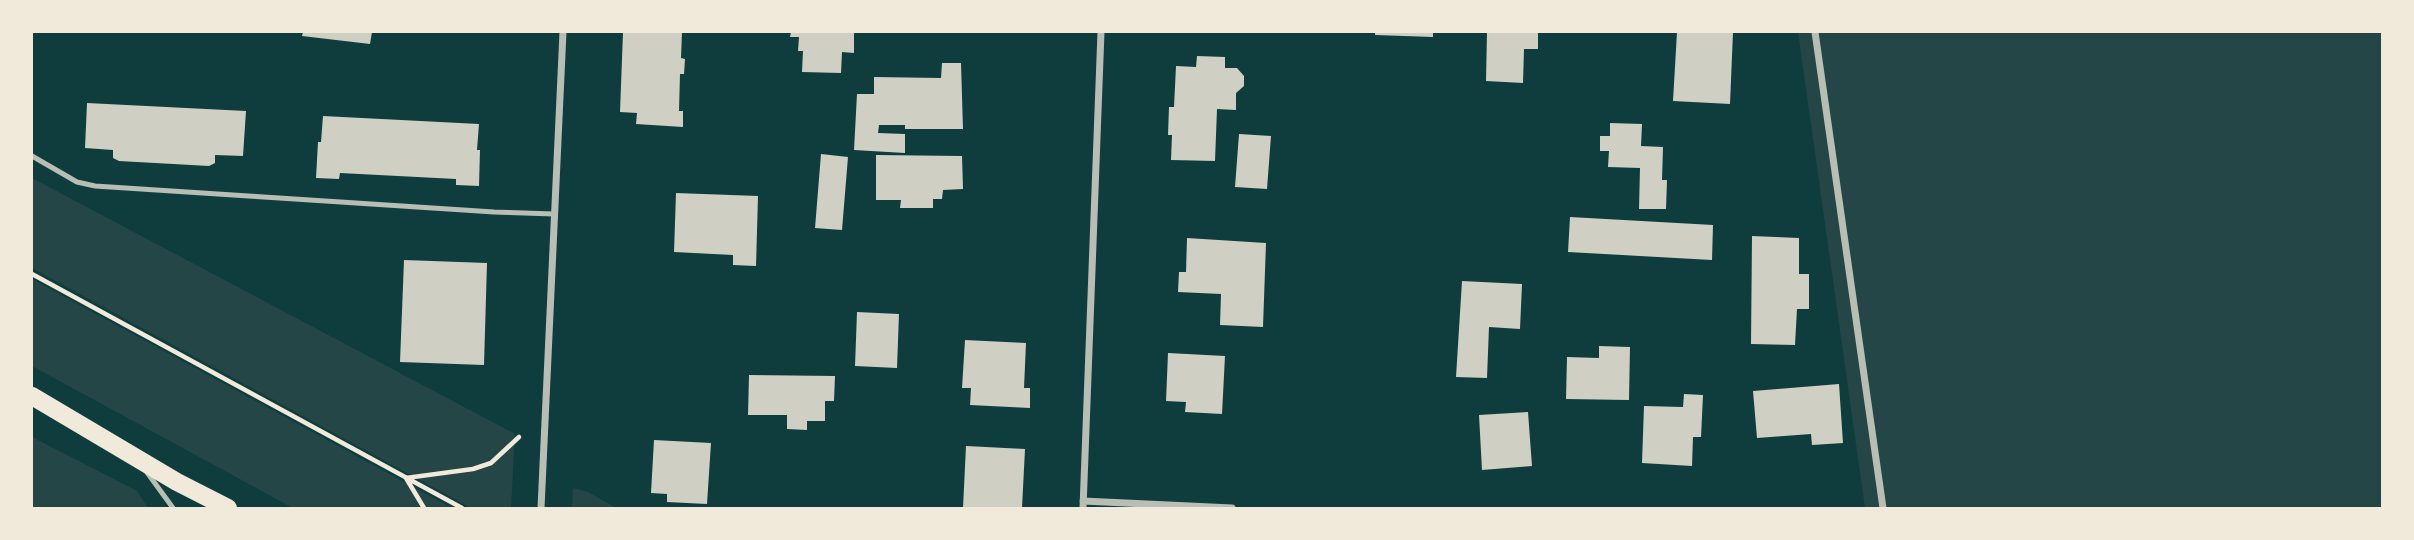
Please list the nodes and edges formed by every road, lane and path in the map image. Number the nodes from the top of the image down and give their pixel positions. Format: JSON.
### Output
{"nodes":[{"id":1,"x":563,"y":32,"type":"edge"},
{"id":2,"x":1101,"y":32,"type":"edge"},
{"id":3,"x":1815,"y":32,"type":"edge"},
{"id":4,"x":32,"y":156,"type":"edge"},
{"id":5,"x":554,"y":214,"type":"junction"},
{"id":6,"x":32,"y":274,"type":"edge"},
{"id":7,"x":32,"y":396,"type":"edge"},
{"id":8,"x":519,"y":437,"type":"dead end"},
{"id":9,"x":136,"y":457,"type":"junction"},
{"id":10,"x":406,"y":478,"type":"junction"},
{"id":11,"x":1083,"y":505,"type":"edge"},
{"id":12,"x":173,"y":509,"type":"edge"},
{"id":13,"x":228,"y":509,"type":"edge"},
{"id":14,"x":424,"y":509,"type":"edge"},
{"id":15,"x":462,"y":509,"type":"edge"},
{"id":16,"x":541,"y":509,"type":"edge"},
{"id":17,"x":1232,"y":509,"type":"edge"},
{"id":18,"x":1883,"y":509,"type":"edge"}],
"edges":[{"from":1,"to":5,"type":"street"},
{"from":2,"to":11,"type":"street"},
{"from":3,"to":18,"type":"street"},
{"from":4,"to":5,"type":"lane"},
{"from":5,"to":16,"type":"street"},
{"from":6,"to":10,"type":"path"},
{"from":7,"to":9,"type":"main road"},
{"from":8,"to":10,"type":"path"},
{"from":9,"to":12,"type":"lane"},
{"from":9,"to":13,"type":"main road"},
{"from":10,"to":14,"type":"path"},
{"from":10,"to":15,"type":"path"},
{"from":11,"to":17,"type":"street"}]}
